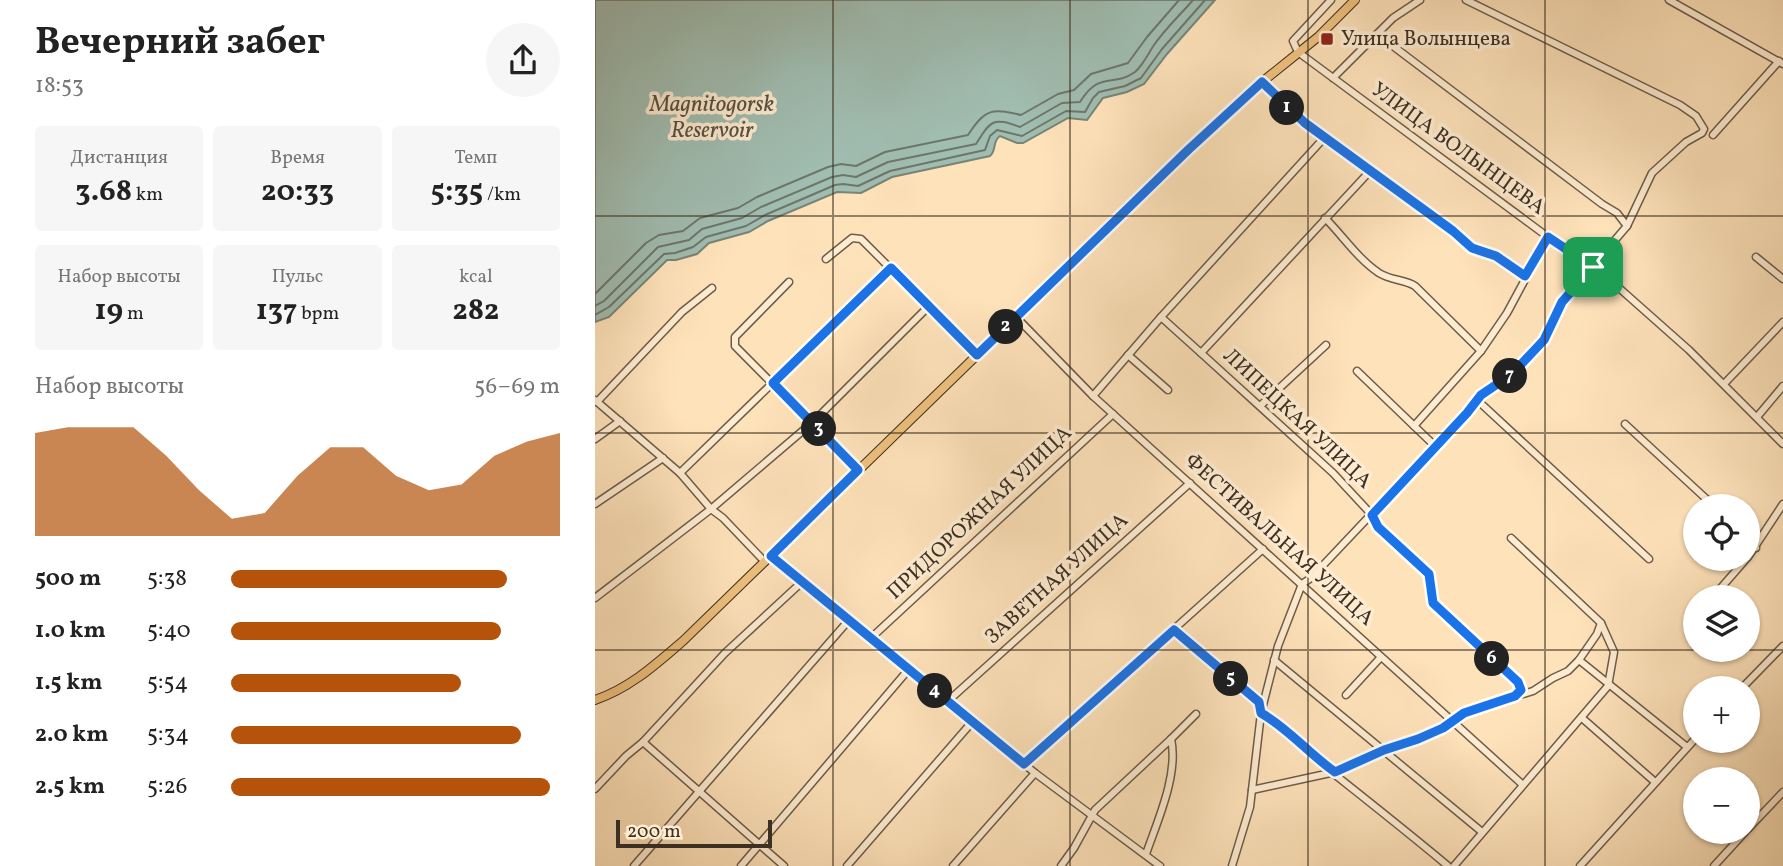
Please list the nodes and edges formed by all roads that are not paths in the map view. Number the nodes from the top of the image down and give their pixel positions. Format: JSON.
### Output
{"nodes":[{"id":1,"x":1331,"y":0,"type":"edge"},
{"id":2,"x":1355,"y":0,"type":"edge"},
{"id":3,"x":1420,"y":0,"type":"edge"},
{"id":4,"x":1466,"y":0,"type":"edge"},
{"id":5,"x":1668,"y":0,"type":"edge"},
{"id":6,"x":1377,"y":34,"type":"junction"},
{"id":7,"x":1298,"y":52,"type":"junction"},
{"id":8,"x":1781,"y":62,"type":"edge"},
{"id":9,"x":1333,"y":78,"type":"junction"},
{"id":10,"x":1262,"y":82,"type":"junction"},
{"id":11,"x":1713,"y":135,"type":"dead end"},
{"id":12,"x":1324,"y":138,"type":"junction"},
{"id":13,"x":1371,"y":170,"type":"junction"},
{"id":14,"x":1325,"y":218,"type":"junction"},
{"id":15,"x":1627,"y":226,"type":"junction"},
{"id":16,"x":1548,"y":237,"type":"junction"},
{"id":17,"x":1756,"y":257,"type":"dead end"},
{"id":18,"x":826,"y":259,"type":"dead end"},
{"id":19,"x":1593,"y":267,"type":"junction"},
{"id":20,"x":891,"y":268,"type":"junction"},
{"id":21,"x":1525,"y":276,"type":"junction"},
{"id":22,"x":1783,"y":279,"type":"edge"},
{"id":23,"x":789,"y":282,"type":"dead end"},
{"id":24,"x":712,"y":288,"type":"dead end"},
{"id":25,"x":929,"y":306,"type":"junction"},
{"id":26,"x":1016,"y":317,"type":"junction"},
{"id":27,"x":1160,"y":317,"type":"junction"},
{"id":28,"x":1783,"y":322,"type":"edge"},
{"id":29,"x":1326,"y":345,"type":"dead end"},
{"id":30,"x":1482,"y":351,"type":"junction"},
{"id":31,"x":1201,"y":353,"type":"junction"},
{"id":32,"x":977,"y":355,"type":"junction"},
{"id":33,"x":1128,"y":355,"type":"junction"},
{"id":34,"x":1357,"y":371,"type":"dead end"},
{"id":35,"x":773,"y":383,"type":"junction"},
{"id":36,"x":1724,"y":384,"type":"junction"},
{"id":37,"x":1783,"y":386,"type":"edge"},
{"id":38,"x":1168,"y":390,"type":"dead end"},
{"id":39,"x":1093,"y":396,"type":"junction"},
{"id":40,"x":1476,"y":399,"type":"junction"},
{"id":41,"x":596,"y":401,"type":"edge"},
{"id":42,"x":1260,"y":405,"type":"junction"},
{"id":43,"x":1113,"y":414,"type":"junction"},
{"id":44,"x":1757,"y":417,"type":"junction"},
{"id":45,"x":620,"y":421,"type":"junction"},
{"id":46,"x":813,"y":422,"type":"junction"},
{"id":47,"x":1625,"y":424,"type":"dead end"},
{"id":48,"x":1414,"y":426,"type":"junction"},
{"id":49,"x":595,"y":439,"type":"edge"},
{"id":50,"x":1783,"y":444,"type":"edge"},
{"id":51,"x":1436,"y":447,"type":"junction"},
{"id":52,"x":663,"y":458,"type":"junction"},
{"id":53,"x":858,"y":470,"type":"junction"},
{"id":54,"x":680,"y":473,"type":"junction"},
{"id":55,"x":1190,"y":482,"type":"junction"},
{"id":56,"x":1701,"y":494,"type":"edge"},
{"id":57,"x":595,"y":503,"type":"edge"},
{"id":58,"x":1783,"y":504,"type":"edge"},
{"id":59,"x":711,"y":509,"type":"junction"},
{"id":60,"x":1372,"y":515,"type":"junction"},
{"id":61,"x":1510,"y":538,"type":"dead end"},
{"id":62,"x":1760,"y":541,"type":"edge"},
{"id":63,"x":1263,"y":549,"type":"junction"},
{"id":64,"x":768,"y":559,"type":"junction"},
{"id":65,"x":1649,"y":559,"type":"dead end"},
{"id":66,"x":1736,"y":571,"type":"edge"},
{"id":67,"x":802,"y":582,"type":"junction"},
{"id":68,"x":1302,"y":584,"type":"junction"},
{"id":69,"x":1724,"y":585,"type":"edge"},
{"id":70,"x":595,"y":598,"type":"edge"},
{"id":71,"x":849,"y":620,"type":"junction"},
{"id":72,"x":1601,"y":623,"type":"junction"},
{"id":73,"x":1174,"y":630,"type":"junction"},
{"id":74,"x":871,"y":638,"type":"junction"},
{"id":75,"x":1783,"y":646,"type":"edge"},
{"id":76,"x":1381,"y":657,"type":"junction"},
{"id":77,"x":1274,"y":660,"type":"junction"},
{"id":78,"x":1579,"y":660,"type":"junction"},
{"id":79,"x":909,"y":669,"type":"junction"},
{"id":80,"x":1754,"y":676,"type":"edge"},
{"id":81,"x":1608,"y":686,"type":"junction"},
{"id":82,"x":1346,"y":695,"type":"dead end"},
{"id":83,"x":1515,"y":696,"type":"junction"},
{"id":84,"x":595,"y":700,"type":"edge"},
{"id":85,"x":948,"y":701,"type":"junction"},
{"id":86,"x":1261,"y":713,"type":"junction"},
{"id":87,"x":1196,"y":714,"type":"dead end"},
{"id":88,"x":1582,"y":718,"type":"junction"},
{"id":89,"x":1451,"y":720,"type":"junction"},
{"id":90,"x":973,"y":721,"type":"junction"},
{"id":91,"x":1171,"y":739,"type":"junction"},
{"id":92,"x":643,"y":741,"type":"junction"},
{"id":93,"x":1683,"y":744,"type":"edge"},
{"id":94,"x":1384,"y":750,"type":"junction"},
{"id":95,"x":1683,"y":751,"type":"edge"},
{"id":96,"x":1024,"y":764,"type":"junction"},
{"id":97,"x":1335,"y":772,"type":"junction"},
{"id":98,"x":1034,"y":773,"type":"junction"},
{"id":99,"x":1655,"y":782,"type":"junction"},
{"id":100,"x":1523,"y":785,"type":"junction"},
{"id":101,"x":595,"y":789,"type":"edge"},
{"id":102,"x":1252,"y":790,"type":"junction"},
{"id":103,"x":700,"y":791,"type":"junction"},
{"id":104,"x":1783,"y":792,"type":"edge"},
{"id":105,"x":1760,"y":816,"type":"edge"},
{"id":106,"x":1092,"y":817,"type":"junction"},
{"id":107,"x":1482,"y":832,"type":"junction"},
{"id":108,"x":760,"y":844,"type":"junction"},
{"id":109,"x":1734,"y":844,"type":"edge"},
{"id":110,"x":1146,"y":854,"type":"junction"},
{"id":111,"x":1157,"y":865,"type":"edge"},
{"id":112,"x":634,"y":866,"type":"edge"},
{"id":113,"x":741,"y":866,"type":"edge"},
{"id":114,"x":784,"y":866,"type":"edge"},
{"id":115,"x":847,"y":866,"type":"edge"},
{"id":116,"x":953,"y":866,"type":"edge"},
{"id":117,"x":1061,"y":866,"type":"edge"},
{"id":118,"x":1232,"y":866,"type":"edge"},
{"id":119,"x":1448,"y":866,"type":"edge"},
{"id":120,"x":1454,"y":866,"type":"edge"},
{"id":121,"x":1580,"y":866,"type":"edge"},
{"id":122,"x":1714,"y":866,"type":"edge"}],
"edges":[{"from":1,"to":7,"type":"street"},
{"from":2,"to":7,"type":"main road"},
{"from":3,"to":6,"type":"street"},
{"from":4,"to":15,"type":"street"},
{"from":5,"to":8,"type":"street"},
{"from":6,"to":9,"type":"street"},
{"from":6,"to":15,"type":"street"},
{"from":7,"to":9,"type":"street","name":"УЛИЦА ВОЛЫНЦЕВА"},
{"from":7,"to":10,"type":"main road"},
{"from":8,"to":11,"type":"street"},
{"from":9,"to":16,"type":"street","name":"УЛИЦА ВОЛЫНЦЕВА"},
{"from":10,"to":12,"type":"street"},
{"from":10,"to":26,"type":"main road"},
{"from":12,"to":13,"type":"street"},
{"from":12,"to":27,"type":"street"},
{"from":13,"to":14,"type":"street"},
{"from":13,"to":21,"type":"street"},
{"from":14,"to":30,"type":"street"},
{"from":14,"to":31,"type":"street"},
{"from":15,"to":19,"type":"street"},
{"from":16,"to":19,"type":"street","name":"УЛИЦА ВОЛЫНЦЕВА"},
{"from":16,"to":21,"type":"street"},
{"from":17,"to":22,"type":"street"},
{"from":18,"to":20,"type":"street"},
{"from":19,"to":36,"type":"street","name":"УЛИЦА ВОЛЫНЦЕВА"},
{"from":19,"to":40,"type":"street"},
{"from":20,"to":25,"type":"street"},
{"from":20,"to":35,"type":"street"},
{"from":21,"to":30,"type":"street"},
{"from":23,"to":35,"type":"street"},
{"from":24,"to":41,"type":"street"},
{"from":25,"to":32,"type":"street"},
{"from":25,"to":46,"type":"street"},
{"from":26,"to":32,"type":"main road"},
{"from":26,"to":39,"type":"street","name":"ФЕСТИВАЛЬНАЯ УЛИЦА"},
{"from":27,"to":31,"type":"street","name":"ЛИПЕЦКАЯ УЛИЦА"},
{"from":27,"to":33,"type":"street"},
{"from":28,"to":36,"type":"street"},
{"from":29,"to":42,"type":"street"},
{"from":30,"to":48,"type":"street"},
{"from":31,"to":42,"type":"street","name":"ЛИПЕЦКАЯ УЛИЦА"},
{"from":32,"to":53,"type":"main road"},
{"from":33,"to":38,"type":"street"},
{"from":33,"to":39,"type":"street"},
{"from":34,"to":48,"type":"street"},
{"from":35,"to":46,"type":"street"},
{"from":35,"to":54,"type":"street"},
{"from":36,"to":44,"type":"street","name":"УЛИЦА ВОЛЫНЦЕВА"},
{"from":37,"to":44,"type":"street"},
{"from":39,"to":43,"type":"street","name":"ФЕСТИВАЛЬНАЯ УЛИЦА"},
{"from":40,"to":51,"type":"street"},
{"from":40,"to":65,"type":"street"},
{"from":41,"to":45,"type":"street"},
{"from":42,"to":60,"type":"street","name":"ЛИПЕЦКАЯ УЛИЦА"},
{"from":43,"to":55,"type":"street","name":"ФЕСТИВАЛЬНАЯ УЛИЦА"},
{"from":43,"to":74,"type":"street","name":"ПРИДОРОЖНАЯ УЛИЦА"},
{"from":44,"to":50,"type":"street","name":"УЛИЦА ВОЛЫНЦЕВА"},
{"from":45,"to":49,"type":"street"},
{"from":45,"to":52,"type":"street"},
{"from":46,"to":53,"type":"street"},
{"from":46,"to":59,"type":"street"},
{"from":47,"to":56,"type":"street"},
{"from":48,"to":51,"type":"street"},
{"from":51,"to":60,"type":"street"},
{"from":52,"to":54,"type":"street"},
{"from":52,"to":57,"type":"street"},
{"from":53,"to":64,"type":"main road"},
{"from":54,"to":59,"type":"street"},
{"from":55,"to":63,"type":"street","name":"ФЕСТИВАЛЬНАЯ УЛИЦА"},
{"from":55,"to":85,"type":"street","name":"ЗАВЕТНАЯ УЛИЦА"},
{"from":58,"to":62,"type":"street"},
{"from":59,"to":64,"type":"street"},
{"from":59,"to":70,"type":"street"},
{"from":60,"to":68,"type":"street"},
{"from":60,"to":83,"type":"street","name":"ЛИПЕЦКАЯ УЛИЦА"},
{"from":61,"to":72,"type":"street"},
{"from":63,"to":68,"type":"street","name":"ФЕСТИВАЛЬНАЯ УЛИЦА"},
{"from":63,"to":73,"type":"street"},
{"from":64,"to":67,"type":"street"},
{"from":64,"to":84,"type":"main road"},
{"from":66,"to":69,"type":"street"},
{"from":67,"to":71,"type":"street"},
{"from":67,"to":92,"type":"street"},
{"from":68,"to":76,"type":"street","name":"ФЕСТИВАЛЬНАЯ УЛИЦА"},
{"from":68,"to":77,"type":"street"},
{"from":71,"to":74,"type":"street"},
{"from":71,"to":103,"type":"street"},
{"from":72,"to":78,"type":"street"},
{"from":72,"to":81,"type":"street"},
{"from":73,"to":86,"type":"street"},
{"from":73,"to":96,"type":"street"},
{"from":74,"to":79,"type":"street"},
{"from":75,"to":80,"type":"street"},
{"from":76,"to":82,"type":"street"},
{"from":76,"to":89,"type":"street","name":"ФЕСТИВАЛЬНАЯ УЛИЦА"},
{"from":77,"to":86,"type":"street"},
{"from":77,"to":94,"type":"street"},
{"from":78,"to":81,"type":"street"},
{"from":78,"to":83,"type":"street"},
{"from":79,"to":85,"type":"street"},
{"from":79,"to":108,"type":"street"},
{"from":81,"to":88,"type":"street"},
{"from":81,"to":93,"type":"street"},
{"from":83,"to":89,"type":"street"},
{"from":85,"to":90,"type":"street"},
{"from":86,"to":97,"type":"street"},
{"from":86,"to":102,"type":"street"},
{"from":87,"to":91,"type":"street"},
{"from":88,"to":99,"type":"street"},
{"from":88,"to":100,"type":"street"},
{"from":89,"to":94,"type":"street"},
{"from":89,"to":100,"type":"street","name":"ФЕСТИВАЛЬНАЯ УЛИЦА"},
{"from":90,"to":96,"type":"street"},
{"from":90,"to":115,"type":"street"},
{"from":91,"to":106,"type":"street"},
{"from":91,"to":110,"type":"street"},
{"from":92,"to":101,"type":"street"},
{"from":92,"to":103,"type":"street"},
{"from":94,"to":97,"type":"street"},
{"from":94,"to":107,"type":"street"},
{"from":95,"to":99,"type":"street"},
{"from":96,"to":98,"type":"street"},
{"from":97,"to":102,"type":"street"},
{"from":97,"to":119,"type":"street"},
{"from":98,"to":106,"type":"street"},
{"from":98,"to":116,"type":"street"},
{"from":99,"to":121,"type":"street"},
{"from":100,"to":107,"type":"street"},
{"from":102,"to":118,"type":"street"},
{"from":103,"to":108,"type":"street"},
{"from":103,"to":112,"type":"street"},
{"from":104,"to":105,"type":"street"},
{"from":106,"to":110,"type":"street"},
{"from":106,"to":117,"type":"street"},
{"from":107,"to":120,"type":"street"},
{"from":108,"to":113,"type":"street"},
{"from":108,"to":114,"type":"street"},
{"from":109,"to":122,"type":"street"},
{"from":110,"to":111,"type":"street"}]}
